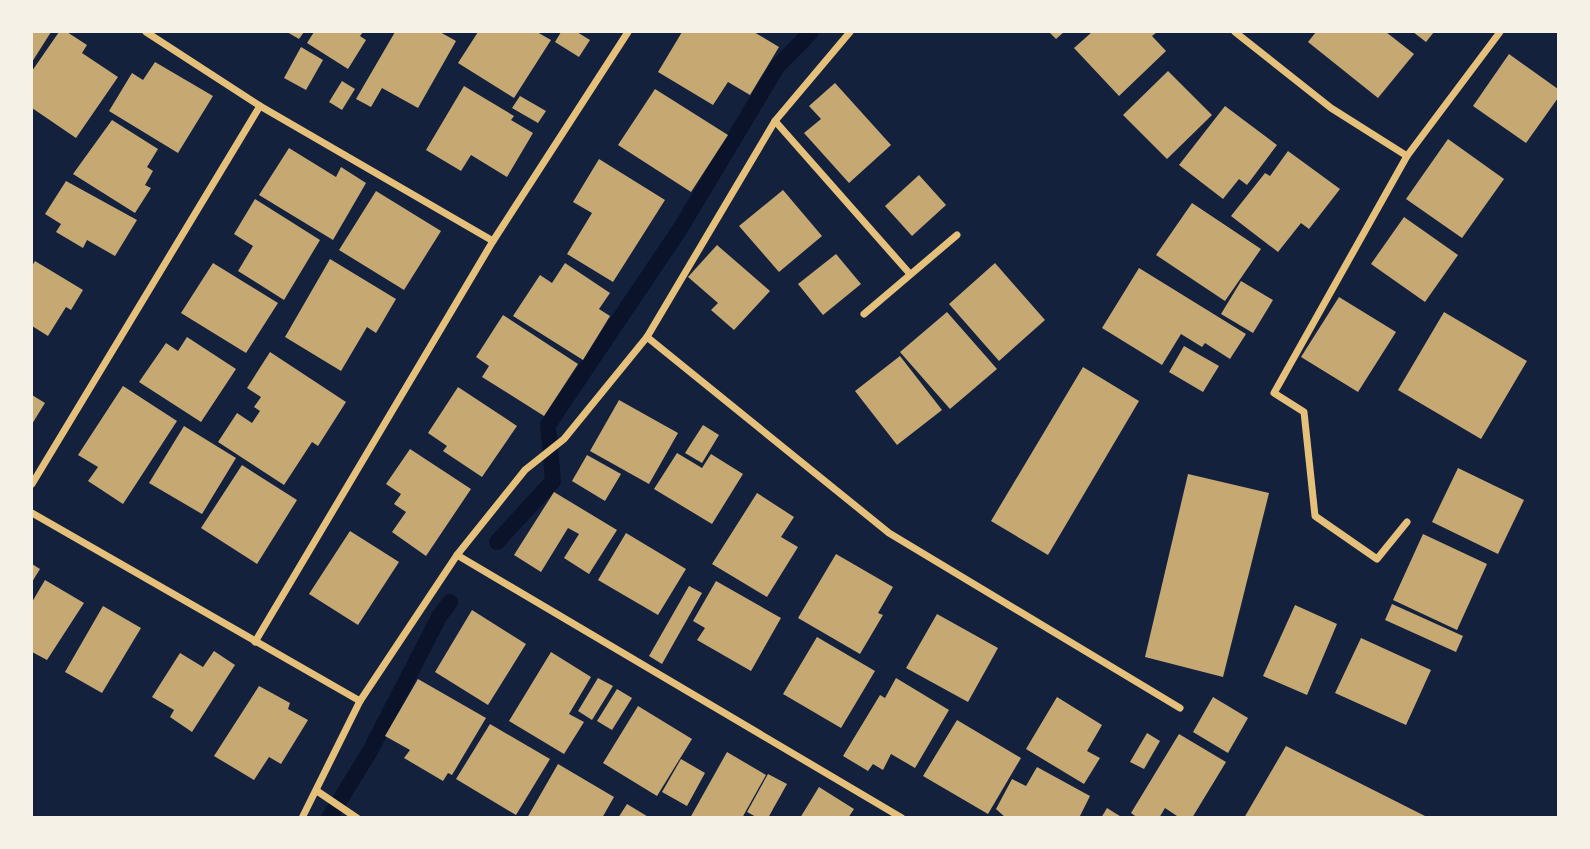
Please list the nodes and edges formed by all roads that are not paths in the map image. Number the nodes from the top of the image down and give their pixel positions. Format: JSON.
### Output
{"nodes":[{"id":1,"x":146,"y":32,"type":"edge"},
{"id":2,"x":628,"y":32,"type":"edge"},
{"id":3,"x":850,"y":32,"type":"edge"},
{"id":4,"x":1235,"y":32,"type":"edge"},
{"id":5,"x":1500,"y":32,"type":"edge"},
{"id":6,"x":260,"y":107,"type":"junction"},
{"id":7,"x":775,"y":121,"type":"junction"},
{"id":8,"x":1407,"y":156,"type":"junction"},
{"id":9,"x":957,"y":235,"type":"dead end"},
{"id":10,"x":493,"y":241,"type":"junction"},
{"id":11,"x":910,"y":274,"type":"junction"},
{"id":12,"x":864,"y":314,"type":"dead end"},
{"id":13,"x":647,"y":337,"type":"junction"},
{"id":14,"x":32,"y":484,"type":"edge"},
{"id":15,"x":32,"y":513,"type":"edge"},
{"id":16,"x":1408,"y":522,"type":"dead end"},
{"id":17,"x":457,"y":555,"type":"junction"},
{"id":18,"x":255,"y":642,"type":"junction"},
{"id":19,"x":360,"y":701,"type":"junction"},
{"id":20,"x":1180,"y":708,"type":"dead end"},
{"id":21,"x":317,"y":791,"type":"junction"},
{"id":22,"x":302,"y":817,"type":"edge"},
{"id":23,"x":357,"y":817,"type":"edge"},
{"id":24,"x":902,"y":817,"type":"edge"}],
"edges":[{"from":1,"to":6,"type":"street"},
{"from":2,"to":10,"type":"street"},
{"from":3,"to":7,"type":"street"},
{"from":4,"to":8,"type":"street"},
{"from":5,"to":8,"type":"street"},
{"from":6,"to":10,"type":"street"},
{"from":6,"to":14,"type":"street"},
{"from":7,"to":11,"type":"street"},
{"from":7,"to":13,"type":"street"},
{"from":8,"to":16,"type":"street"},
{"from":9,"to":11,"type":"street"},
{"from":10,"to":18,"type":"street"},
{"from":11,"to":12,"type":"street"},
{"from":13,"to":17,"type":"street"},
{"from":13,"to":20,"type":"street"},
{"from":15,"to":18,"type":"street"},
{"from":17,"to":19,"type":"street"},
{"from":17,"to":24,"type":"street"},
{"from":18,"to":19,"type":"street"},
{"from":19,"to":21,"type":"street"},
{"from":21,"to":22,"type":"street"},
{"from":21,"to":23,"type":"street"}]}
